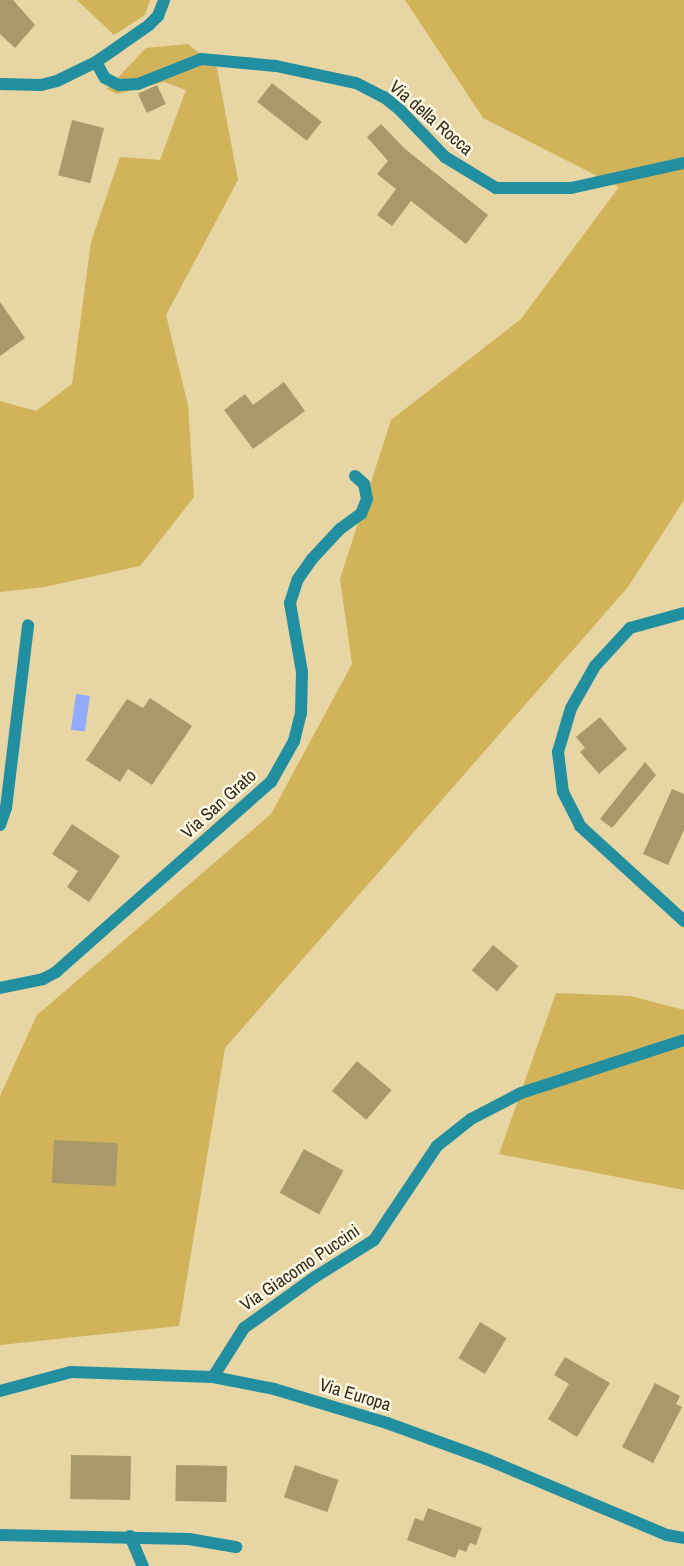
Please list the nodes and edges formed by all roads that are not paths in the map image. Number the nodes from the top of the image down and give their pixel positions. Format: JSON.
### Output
{"nodes":[{"id":1,"x":164,"y":0,"type":"edge"},
{"id":2,"x":96,"y":62,"type":"junction"},
{"id":3,"x":0,"y":84,"type":"edge"},
{"id":4,"x":684,"y":163,"type":"edge"},
{"id":5,"x":355,"y":476,"type":"dead end"},
{"id":6,"x":684,"y":613,"type":"edge"},
{"id":7,"x":28,"y":625,"type":"dead end"},
{"id":8,"x":0,"y":825,"type":"edge"},
{"id":9,"x":684,"y":921,"type":"edge"},
{"id":10,"x":0,"y":988,"type":"edge"},
{"id":11,"x":684,"y":1040,"type":"edge"},
{"id":12,"x":213,"y":1377,"type":"junction"},
{"id":13,"x":0,"y":1391,"type":"edge"},
{"id":14,"x":0,"y":1535,"type":"edge"},
{"id":15,"x":130,"y":1536,"type":"junction"},
{"id":16,"x":684,"y":1538,"type":"edge"},
{"id":17,"x":236,"y":1547,"type":"dead end"},
{"id":18,"x":143,"y":1566,"type":"edge"}],
"edges":[{"from":1,"to":2,"type":"street"},
{"from":2,"to":3,"type":"street"},
{"from":2,"to":4,"type":"street","name":"Via della Rocca"},
{"from":5,"to":10,"type":"street","name":"Via San Grato"},
{"from":6,"to":9,"type":"street"},
{"from":7,"to":8,"type":"street"},
{"from":11,"to":12,"type":"street","name":"Via Giacomo Puccini"},
{"from":12,"to":13,"type":"street","name":"Via Europa"},
{"from":12,"to":16,"type":"street","name":"Via Europa"},
{"from":14,"to":15,"type":"street"},
{"from":15,"to":17,"type":"street"},
{"from":15,"to":18,"type":"street"}]}
